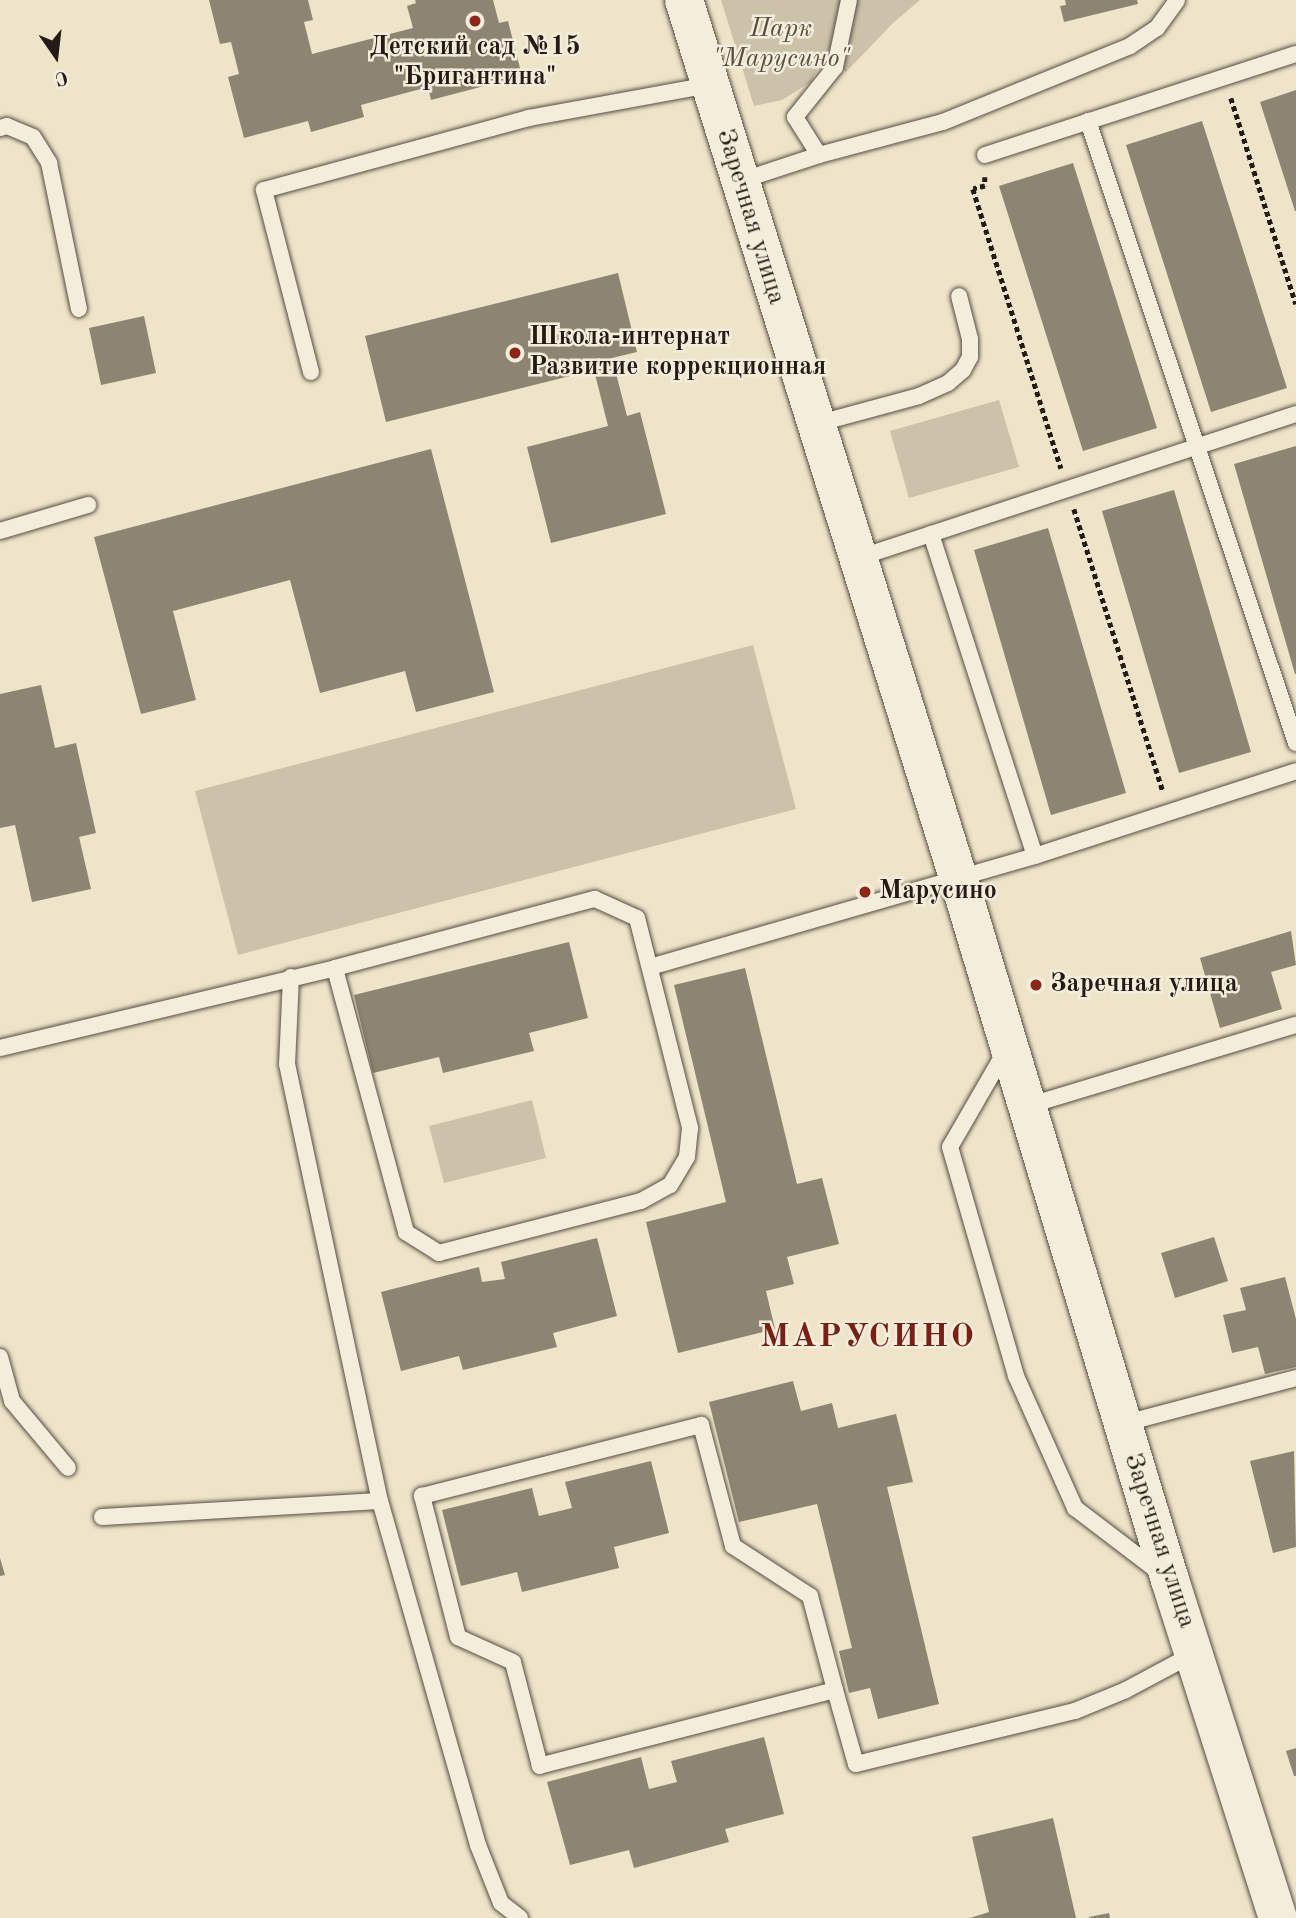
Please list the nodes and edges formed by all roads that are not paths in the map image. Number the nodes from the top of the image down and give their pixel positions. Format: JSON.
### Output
{"nodes":[{"id":1,"x":684,"y":0,"type":"edge"},
{"id":2,"x":849,"y":0,"type":"edge"},
{"id":3,"x":1177,"y":0,"type":"edge"},
{"id":4,"x":1296,"y":54,"type":"edge"},
{"id":5,"x":709,"y":85,"type":"junction"},
{"id":6,"x":1088,"y":121,"type":"junction"},
{"id":7,"x":0,"y":128,"type":"edge"},
{"id":8,"x":819,"y":155,"type":"junction"},
{"id":9,"x":985,"y":155,"type":"dead end"},
{"id":10,"x":739,"y":181,"type":"junction"},
{"id":11,"x":959,"y":296,"type":"dead end"},
{"id":12,"x":79,"y":309,"type":"dead end"},
{"id":13,"x":312,"y":372,"type":"dead end"},
{"id":14,"x":1296,"y":414,"type":"edge"},
{"id":15,"x":816,"y":424,"type":"junction"},
{"id":16,"x":1198,"y":446,"type":"junction"},
{"id":17,"x":88,"y":505,"type":"dead end"},
{"id":18,"x":0,"y":531,"type":"edge"},
{"id":19,"x":931,"y":534,"type":"junction"},
{"id":20,"x":858,"y":558,"type":"junction"},
{"id":21,"x":1296,"y":743,"type":"edge"},
{"id":22,"x":1296,"y":771,"type":"edge"},
{"id":23,"x":1035,"y":856,"type":"junction"},
{"id":24,"x":959,"y":880,"type":"junction"},
{"id":25,"x":650,"y":967,"type":"junction"},
{"id":26,"x":335,"y":968,"type":"junction"},
{"id":27,"x":291,"y":977,"type":"junction"},
{"id":28,"x":1296,"y":1026,"type":"edge"},
{"id":29,"x":1009,"y":1045,"type":"junction"},
{"id":30,"x":0,"y":1048,"type":"edge"},
{"id":31,"x":1026,"y":1107,"type":"junction"},
{"id":32,"x":0,"y":1357,"type":"edge"},
{"id":33,"x":1296,"y":1378,"type":"edge"},
{"id":34,"x":1122,"y":1424,"type":"junction"},
{"id":35,"x":68,"y":1468,"type":"dead end"},
{"id":36,"x":380,"y":1501,"type":"junction"},
{"id":37,"x":102,"y":1517,"type":"dead end"},
{"id":38,"x":1170,"y":1580,"type":"junction"},
{"id":39,"x":1195,"y":1653,"type":"junction"},
{"id":40,"x":835,"y":1690,"type":"junction"},
{"id":41,"x":520,"y":1918,"type":"edge"},
{"id":42,"x":1278,"y":1918,"type":"edge"}],
"edges":[{"from":1,"to":5,"type":"street","name":"Заречная улица"},
{"from":2,"to":8,"type":"lane"},
{"from":3,"to":8,"type":"lane"},
{"from":4,"to":6,"type":"lane"},
{"from":5,"to":10,"type":"street","name":"Заречная улица"},
{"from":5,"to":13,"type":"lane"},
{"from":6,"to":9,"type":"lane"},
{"from":6,"to":16,"type":"lane"},
{"from":7,"to":12,"type":"lane"},
{"from":8,"to":10,"type":"lane"},
{"from":10,"to":15,"type":"street","name":"Заречная улица"},
{"from":11,"to":15,"type":"lane"},
{"from":14,"to":16,"type":"lane"},
{"from":15,"to":20,"type":"street","name":"Заречная улица"},
{"from":16,"to":19,"type":"lane"},
{"from":16,"to":21,"type":"lane"},
{"from":17,"to":18,"type":"lane"},
{"from":19,"to":20,"type":"lane"},
{"from":19,"to":23,"type":"lane"},
{"from":20,"to":24,"type":"street","name":"Заречная улица"},
{"from":22,"to":23,"type":"lane"},
{"from":23,"to":24,"type":"lane"},
{"from":24,"to":25,"type":"lane"},
{"from":24,"to":29,"type":"street","name":"Заречная улица"},
{"from":25,"to":26,"type":"lane"},
{"from":25,"to":26,"type":"lane"},
{"from":26,"to":27,"type":"lane"},
{"from":27,"to":30,"type":"lane"},
{"from":27,"to":36,"type":"lane"},
{"from":28,"to":31,"type":"lane"},
{"from":29,"to":31,"type":"street","name":"Заречная улица"},
{"from":29,"to":38,"type":"lane"},
{"from":31,"to":34,"type":"street","name":"Заречная улица"},
{"from":32,"to":35,"type":"lane"},
{"from":33,"to":34,"type":"lane"},
{"from":34,"to":38,"type":"street","name":"Заречная улица"},
{"from":36,"to":37,"type":"lane"},
{"from":36,"to":41,"type":"lane"},
{"from":38,"to":39,"type":"street","name":"Заречная улица"},
{"from":39,"to":40,"type":"lane"},
{"from":39,"to":42,"type":"street","name":"Заречная улица"},
{"from":40,"to":40,"type":"lane"}]}
